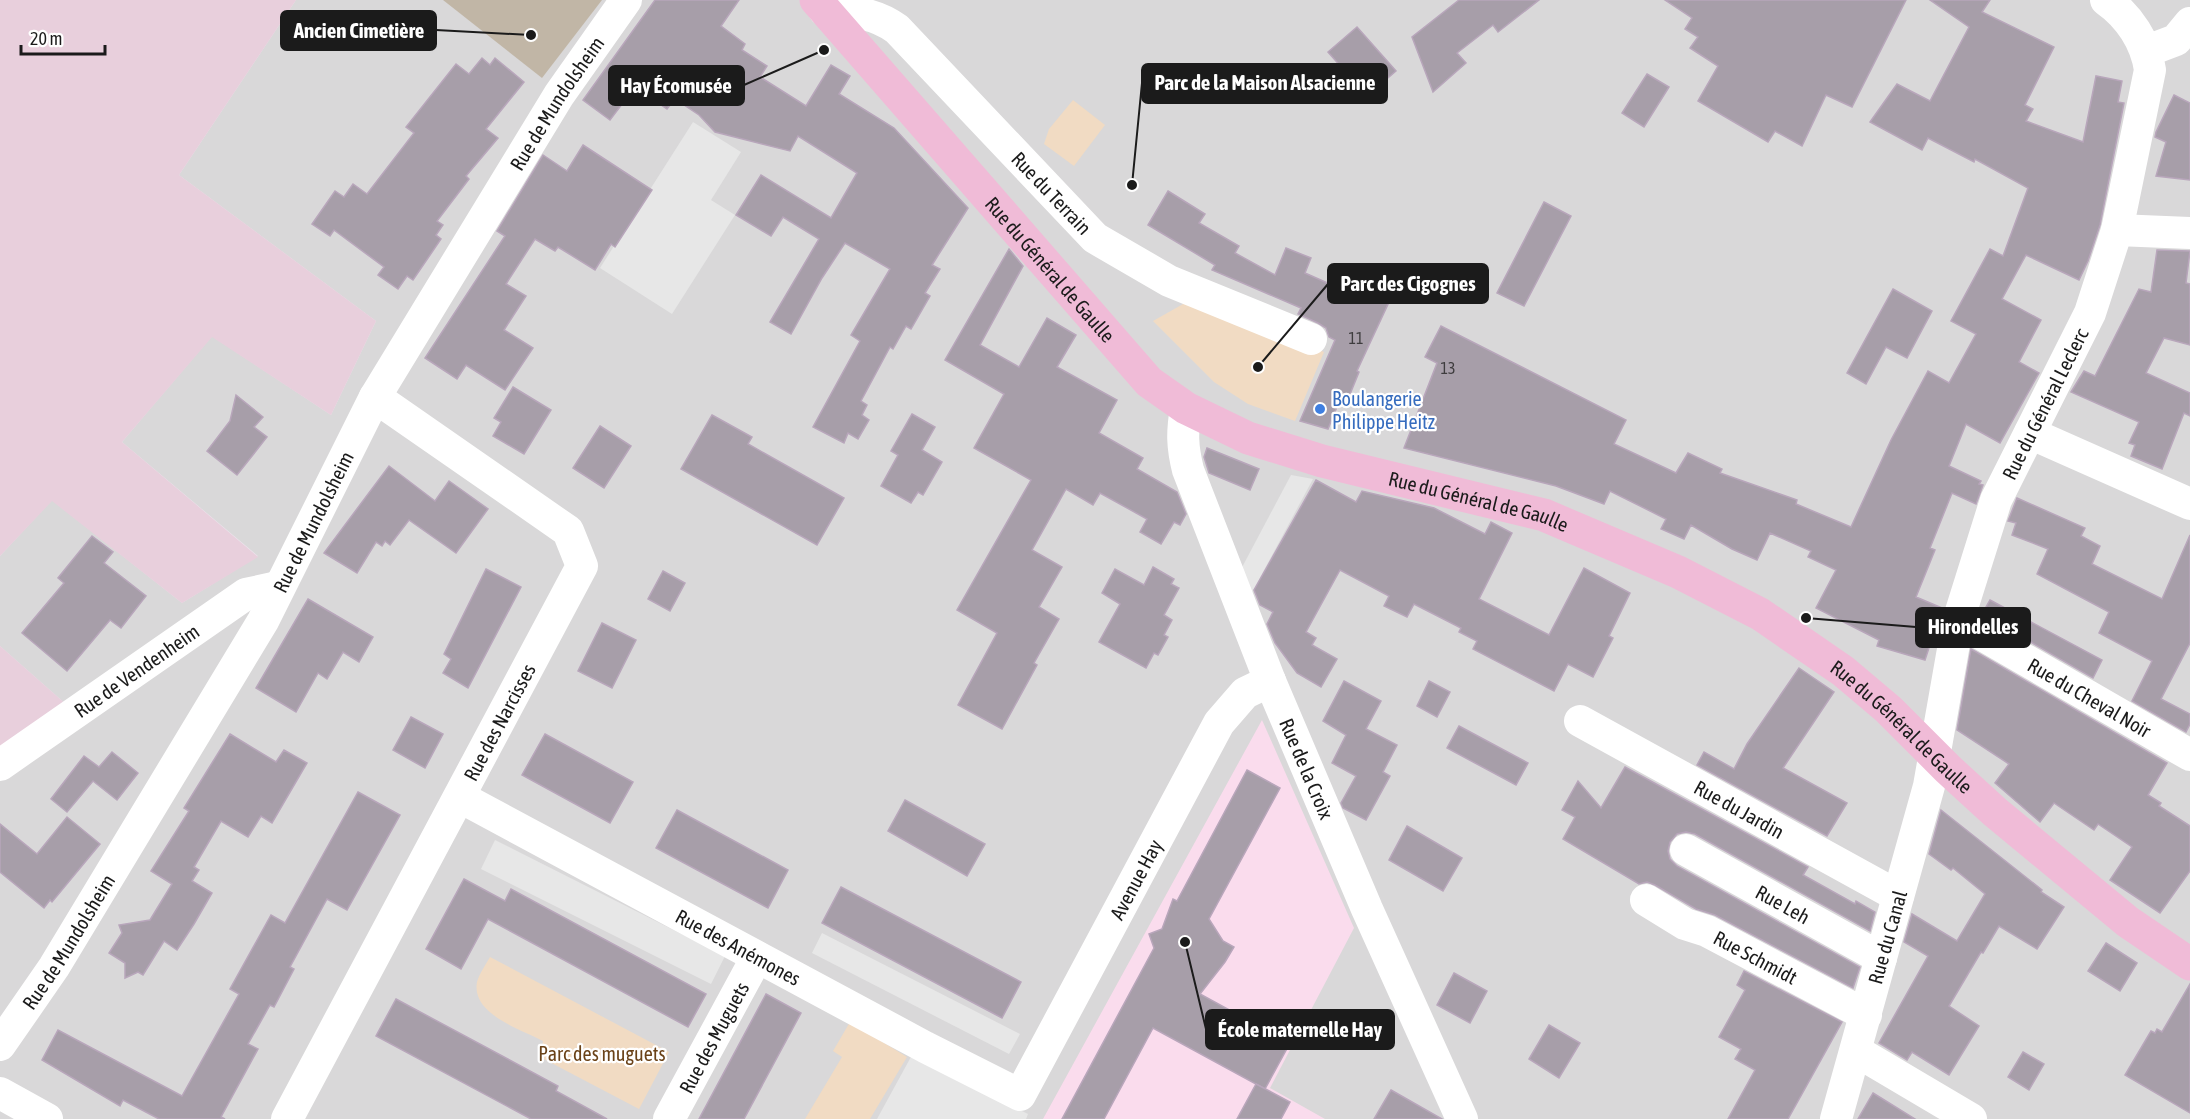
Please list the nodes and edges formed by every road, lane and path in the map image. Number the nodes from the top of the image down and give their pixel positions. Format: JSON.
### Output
{"nodes":[{"id":1,"x":626,"y":0,"type":"edge"},
{"id":2,"x":2106,"y":0,"type":"edge"},
{"id":3,"x":820,"y":5,"type":"edge"},
{"id":4,"x":2190,"y":23,"type":"edge"},
{"id":5,"x":2147,"y":51,"type":"junction"},
{"id":6,"x":2118,"y":230,"type":"junction"},
{"id":7,"x":2190,"y":233,"type":"edge"},
{"id":8,"x":1311,"y":339,"type":"dead end"},
{"id":9,"x":375,"y":397,"type":"junction"},
{"id":10,"x":1184,"y":420,"type":"junction"},
{"id":11,"x":2030,"y":433,"type":"junction"},
{"id":12,"x":2190,"y":504,"type":"edge"},
{"id":13,"x":279,"y":587,"type":"junction"},
{"id":14,"x":1958,"y":621,"type":"junction"},
{"id":15,"x":1270,"y":681,"type":"junction"},
{"id":16,"x":1580,"y":721,"type":"dead end"},
{"id":17,"x":2190,"y":755,"type":"edge"},
{"id":18,"x":1934,"y":756,"type":"junction"},
{"id":19,"x":0,"y":765,"type":"edge"},
{"id":20,"x":460,"y":797,"type":"junction"},
{"id":21,"x":1686,"y":850,"type":"dead end"},
{"id":22,"x":1898,"y":896,"type":"junction"},
{"id":23,"x":1646,"y":900,"type":"dead end"},
{"id":24,"x":757,"y":957,"type":"junction"},
{"id":25,"x":1881,"y":958,"type":"junction"},
{"id":26,"x":2190,"y":964,"type":"edge"},
{"id":27,"x":1866,"y":1015,"type":"junction"},
{"id":28,"x":0,"y":1045,"type":"edge"},
{"id":29,"x":1856,"y":1051,"type":"junction"},
{"id":30,"x":0,"y":1093,"type":"edge"},
{"id":31,"x":1020,"y":1095,"type":"joint"},
{"id":32,"x":47,"y":1119,"type":"edge"},
{"id":33,"x":287,"y":1119,"type":"edge"},
{"id":34,"x":669,"y":1119,"type":"edge"},
{"id":35,"x":1462,"y":1119,"type":"edge"},
{"id":36,"x":1836,"y":1119,"type":"edge"},
{"id":37,"x":1971,"y":1119,"type":"edge"}],
"edges":[{"from":1,"to":9,"type":"street","name":"Rue de Mundolsheim"},
{"from":2,"to":5,"type":"street","name":"Rue du Général Leclerc"},
{"from":3,"to":8,"type":"street","name":"Rue du Terrain"},
{"from":3,"to":10,"type":"main road","name":"Rue du Général de Gaulle"},
{"from":4,"to":5,"type":"street"},
{"from":5,"to":6,"type":"street","name":"Rue du Général Leclerc"},
{"from":6,"to":7,"type":"street"},
{"from":6,"to":11,"type":"street","name":"Rue du Général Leclerc"},
{"from":9,"to":13,"type":"street","name":"Rue de Mundolsheim"},
{"from":9,"to":20,"type":"street","name":"Rue des Narcisses"},
{"from":10,"to":15,"type":"street","name":"Rue de la Croix"},
{"from":10,"to":18,"type":"main road","name":"Rue du Général de Gaulle"},
{"from":11,"to":12,"type":"street"},
{"from":11,"to":14,"type":"street","name":"Rue du Général Leclerc"},
{"from":13,"to":19,"type":"street","name":"Rue de Vendenheim"},
{"from":13,"to":28,"type":"street","name":"Rue de Mundolsheim"},
{"from":14,"to":17,"type":"street","name":"Rue du Cheval Noir"},
{"from":14,"to":18,"type":"street","name":"Rue du Général Leclerc"},
{"from":15,"to":31,"type":"street","name":"Avenue Hay"},
{"from":15,"to":35,"type":"street","name":"Rue de la Croix"},
{"from":16,"to":22,"type":"street","name":"Rue du Jardin"},
{"from":18,"to":22,"type":"street","name":"Rue du Canal"},
{"from":18,"to":26,"type":"main road","name":"Rue du Général de Gaulle"},
{"from":20,"to":24,"type":"street","name":"Rue des Anémones"},
{"from":20,"to":33,"type":"street","name":"Rue des Narcisses"},
{"from":21,"to":25,"type":"street","name":"Rue Leh"},
{"from":22,"to":25,"type":"street","name":"Rue du Canal"},
{"from":23,"to":27,"type":"street","name":"Rue Schmidt"},
{"from":24,"to":31,"type":"street","name":"Rue des Anémones"},
{"from":24,"to":34,"type":"street","name":"Rue des Muguets"},
{"from":25,"to":27,"type":"street","name":"Rue du Canal"},
{"from":27,"to":29,"type":"street","name":"Rue du Canal"},
{"from":29,"to":36,"type":"street","name":"Rue du Canal"},
{"from":29,"to":37,"type":"street"},
{"from":30,"to":32,"type":"street"}]}
